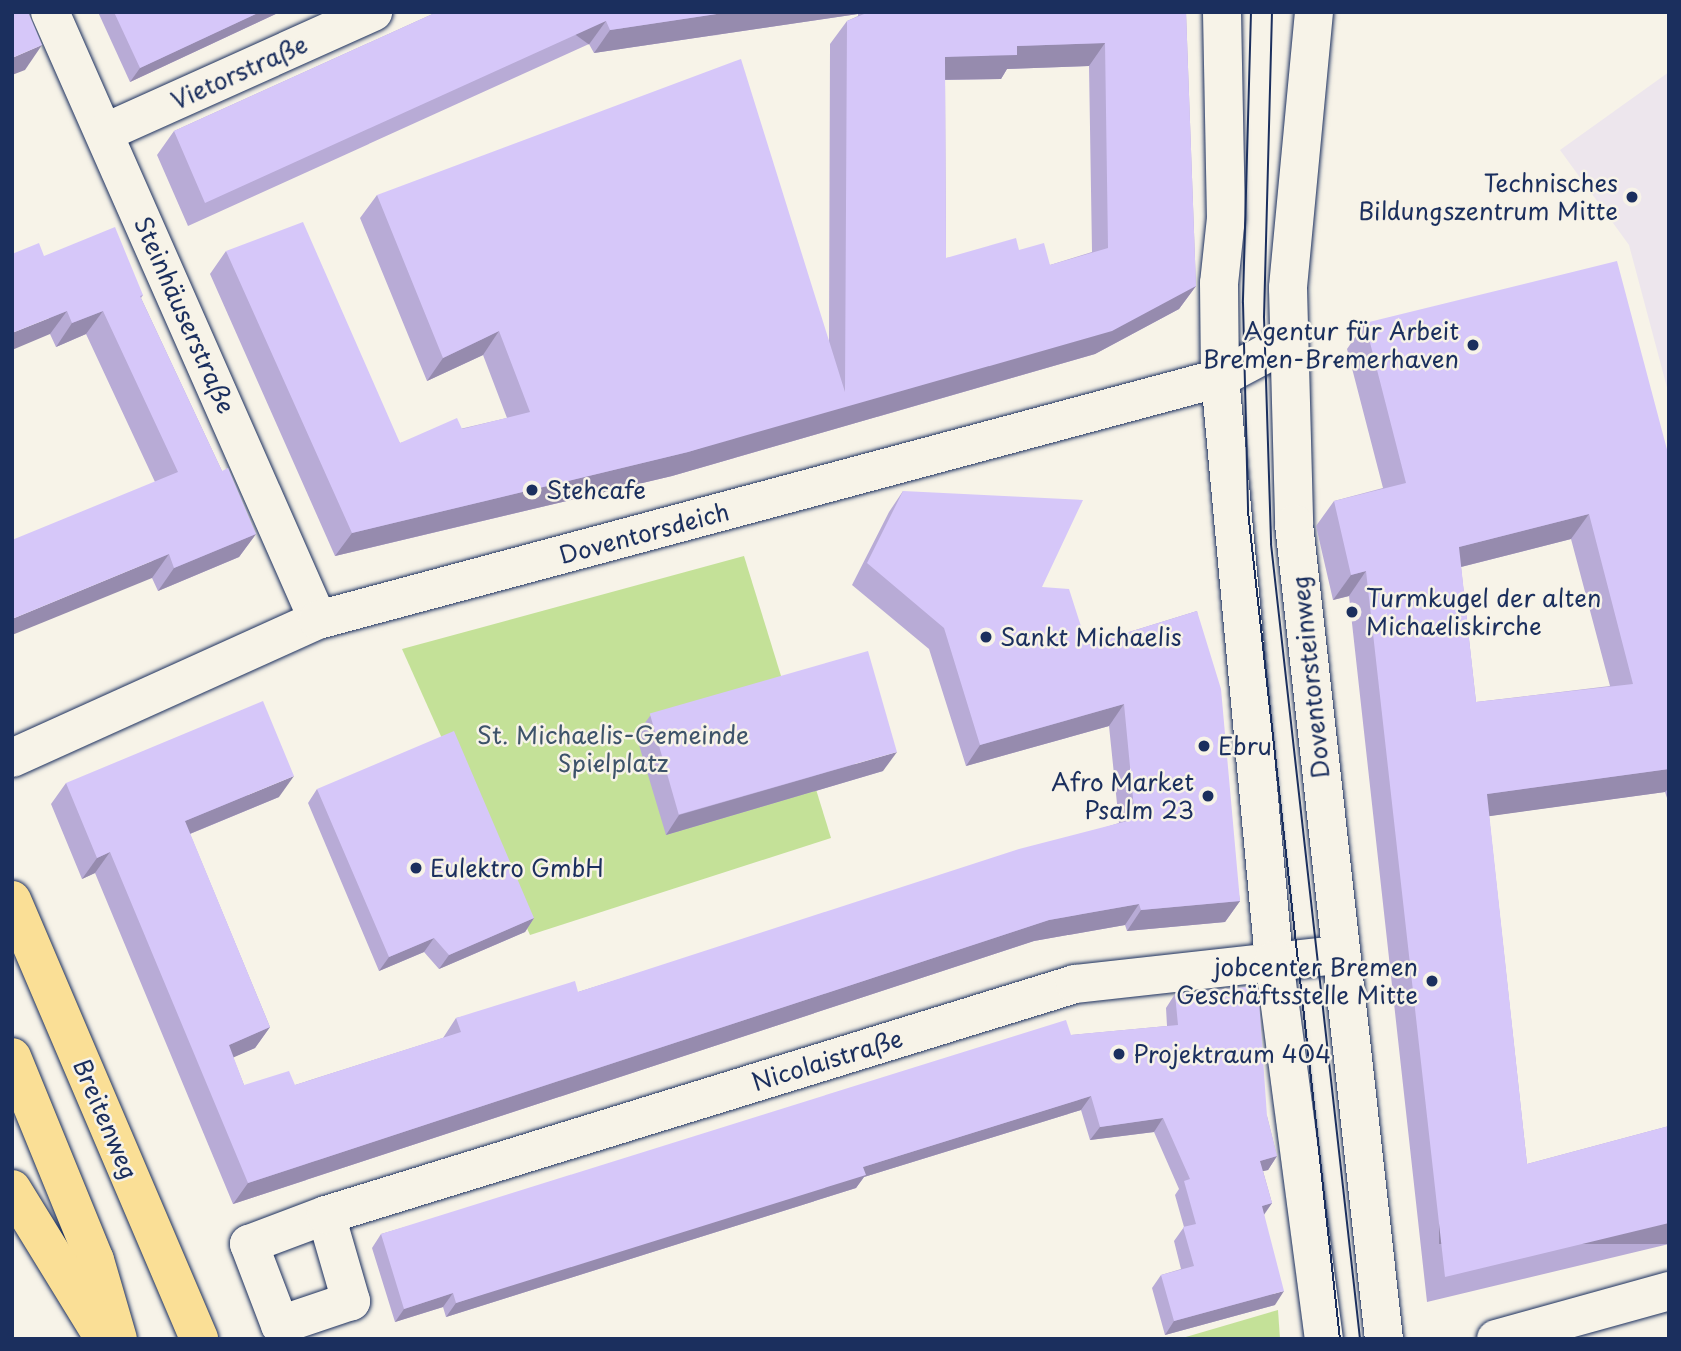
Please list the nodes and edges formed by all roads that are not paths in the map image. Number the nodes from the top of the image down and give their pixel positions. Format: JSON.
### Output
{"nodes":[{"id":1,"x":50,"y":12,"type":"edge"},
{"id":2,"x":373,"y":12,"type":"edge"},
{"id":3,"x":1222,"y":12,"type":"edge"},
{"id":4,"x":1314,"y":12,"type":"edge"},
{"id":5,"x":106,"y":132,"type":"junction"},
{"id":6,"x":1288,"y":342,"type":"junction"},
{"id":7,"x":1220,"y":378,"type":"junction"},
{"id":8,"x":318,"y":620,"type":"junction"},
{"id":9,"x":12,"y":758,"type":"edge"},
{"id":10,"x":12,"y":900,"type":"edge"},
{"id":11,"x":1339,"y":955,"type":"junction"},
{"id":12,"x":1274,"y":960,"type":"junction"},
{"id":13,"x":12,"y":1057,"type":"edge"},
{"id":14,"x":12,"y":1189,"type":"edge"},
{"id":15,"x":326,"y":1215,"type":"dead end"},
{"id":16,"x":1669,"y":1292,"type":"edge"},
{"id":17,"x":104,"y":1339,"type":"edge"},
{"id":18,"x":118,"y":1339,"type":"edge"},
{"id":19,"x":199,"y":1339,"type":"edge"},
{"id":20,"x":1324,"y":1339,"type":"edge"},
{"id":21,"x":1384,"y":1339,"type":"edge"},
{"id":22,"x":1496,"y":1339,"type":"edge"}],
"edges":[{"from":1,"to":5,"type":"street","name":"Steinhäuserstraße"},
{"from":2,"to":5,"type":"street","name":"Vietorstraße"},
{"from":3,"to":7,"type":"street"},
{"from":4,"to":6,"type":"street","name":"Doventorsteinweg"},
{"from":5,"to":8,"type":"street","name":"Steinhäuserstraße"},
{"from":6,"to":7,"type":"street","name":"Doventorsdeich"},
{"from":6,"to":11,"type":"street","name":"Doventorsteinweg"},
{"from":7,"to":8,"type":"street","name":"Doventorsdeich"},
{"from":7,"to":12,"type":"street"},
{"from":8,"to":9,"type":"street","name":"Doventorsdeich"},
{"from":10,"to":19,"type":"highway","name":"Breitenweg"},
{"from":11,"to":12,"type":"street","name":"Nicolaistraße"},
{"from":11,"to":21,"type":"street","name":"Doventorsteinweg"},
{"from":12,"to":15,"type":"street","name":"Nicolaistraße"},
{"from":12,"to":20,"type":"street"},
{"from":13,"to":18,"type":"highway"},
{"from":14,"to":17,"type":"highway"},
{"from":16,"to":22,"type":"street"}]}
